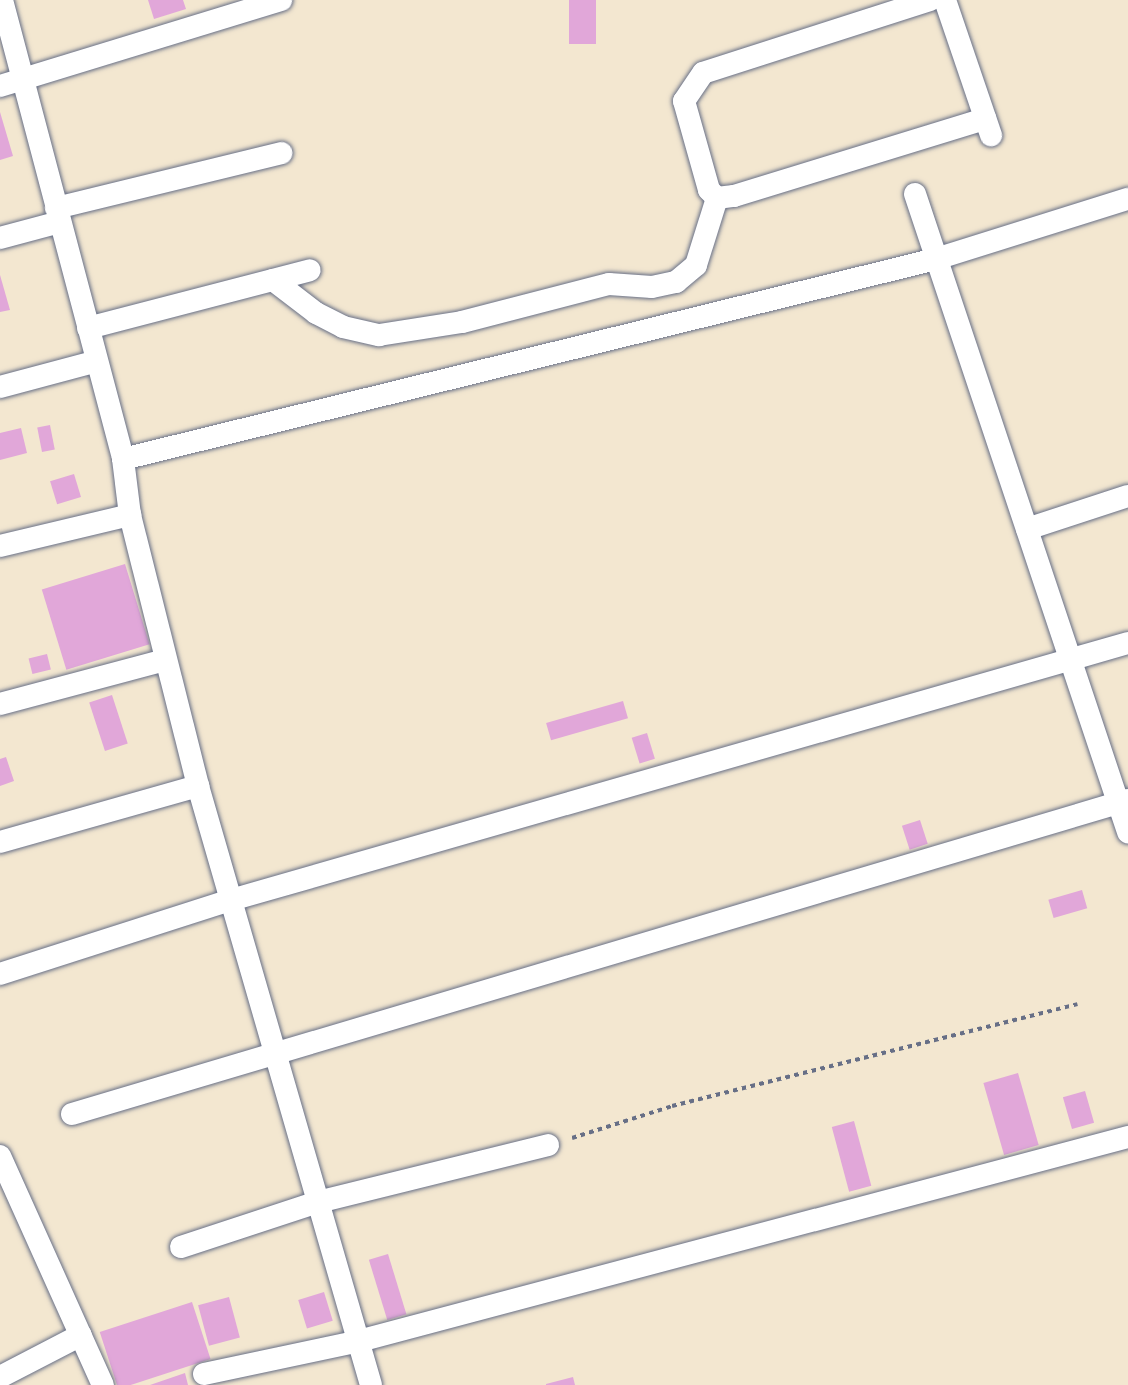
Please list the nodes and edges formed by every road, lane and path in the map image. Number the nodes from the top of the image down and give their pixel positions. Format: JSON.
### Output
{"nodes":[{"id":1,"x":2,"y":0,"type":"edge"},
{"id":2,"x":281,"y":0,"type":"edge"},
{"id":3,"x":930,"y":0,"type":"edge"},
{"id":4,"x":945,"y":0,"type":"edge"},
{"id":5,"x":211,"y":10,"type":"edge"},
{"id":6,"x":22,"y":80,"type":"junction"},
{"id":7,"x":0,"y":87,"type":"edge"},
{"id":8,"x":281,"y":153,"type":"dead end"},
{"id":9,"x":915,"y":194,"type":"dead end"},
{"id":10,"x":717,"y":198,"type":"junction"},
{"id":11,"x":1128,"y":199,"type":"edge"},
{"id":12,"x":58,"y":215,"type":"junction"},
{"id":13,"x":0,"y":238,"type":"edge"},
{"id":14,"x":936,"y":259,"type":"junction"},
{"id":15,"x":310,"y":270,"type":"dead end"},
{"id":16,"x":273,"y":280,"type":"junction"},
{"id":17,"x":88,"y":328,"type":"junction"},
{"id":18,"x":97,"y":361,"type":"junction"},
{"id":19,"x":0,"y":387,"type":"edge"},
{"id":20,"x":123,"y":459,"type":"junction"},
{"id":21,"x":1128,"y":496,"type":"edge"},
{"id":22,"x":130,"y":515,"type":"junction"},
{"id":23,"x":1027,"y":529,"type":"junction"},
{"id":24,"x":0,"y":546,"type":"edge"},
{"id":25,"x":1128,"y":643,"type":"edge"},
{"id":26,"x":165,"y":660,"type":"junction"},
{"id":27,"x":1071,"y":660,"type":"junction"},
{"id":28,"x":0,"y":704,"type":"edge"},
{"id":29,"x":198,"y":786,"type":"junction"},
{"id":30,"x":1124,"y":801,"type":"edge"},
{"id":31,"x":1128,"y":832,"type":"edge"},
{"id":32,"x":0,"y":842,"type":"edge"},
{"id":33,"x":231,"y":900,"type":"junction"},
{"id":34,"x":0,"y":974,"type":"edge"},
{"id":35,"x":1077,"y":1004,"type":"dead end"},
{"id":36,"x":273,"y":1054,"type":"junction"},
{"id":37,"x":72,"y":1114,"type":"dead end"},
{"id":38,"x":1128,"y":1137,"type":"edge"},
{"id":39,"x":548,"y":1145,"type":"joint"},
{"id":40,"x":0,"y":1156,"type":"edge"},
{"id":41,"x":318,"y":1202,"type":"junction"},
{"id":42,"x":181,"y":1247,"type":"dead end"},
{"id":43,"x":81,"y":1335,"type":"junction"},
{"id":44,"x":359,"y":1341,"type":"junction"},
{"id":45,"x":204,"y":1374,"type":"dead end"},
{"id":46,"x":0,"y":1377,"type":"edge"},
{"id":47,"x":103,"y":1385,"type":"edge"},
{"id":48,"x":371,"y":1385,"type":"edge"}],
"edges":[{"from":1,"to":6,"type":"street"},
{"from":2,"to":5,"type":"street"},
{"from":3,"to":10,"type":"street"},
{"from":4,"to":10,"type":"street"},
{"from":5,"to":6,"type":"street"},
{"from":6,"to":7,"type":"street"},
{"from":6,"to":12,"type":"street"},
{"from":8,"to":12,"type":"street"},
{"from":9,"to":14,"type":"street"},
{"from":10,"to":16,"type":"street"},
{"from":11,"to":14,"type":"street"},
{"from":12,"to":13,"type":"street"},
{"from":12,"to":17,"type":"street"},
{"from":14,"to":20,"type":"street"},
{"from":14,"to":23,"type":"street"},
{"from":15,"to":16,"type":"street"},
{"from":16,"to":17,"type":"street"},
{"from":17,"to":18,"type":"street"},
{"from":18,"to":19,"type":"street"},
{"from":18,"to":20,"type":"street"},
{"from":20,"to":22,"type":"street"},
{"from":21,"to":23,"type":"street"},
{"from":22,"to":24,"type":"street"},
{"from":22,"to":26,"type":"street"},
{"from":23,"to":27,"type":"street"},
{"from":25,"to":27,"type":"street"},
{"from":26,"to":28,"type":"street"},
{"from":26,"to":29,"type":"street"},
{"from":27,"to":30,"type":"street"},
{"from":27,"to":33,"type":"street"},
{"from":29,"to":32,"type":"street"},
{"from":29,"to":33,"type":"street"},
{"from":30,"to":31,"type":"street"},
{"from":30,"to":36,"type":"street"},
{"from":33,"to":34,"type":"street"},
{"from":33,"to":36,"type":"street"},
{"from":35,"to":39,"type":"path"},
{"from":36,"to":37,"type":"street"},
{"from":36,"to":41,"type":"street"},
{"from":38,"to":44,"type":"street"},
{"from":39,"to":41,"type":"street"},
{"from":40,"to":43,"type":"street"},
{"from":41,"to":42,"type":"street"},
{"from":41,"to":44,"type":"street"},
{"from":43,"to":46,"type":"street"},
{"from":43,"to":47,"type":"street"},
{"from":44,"to":45,"type":"street"},
{"from":44,"to":48,"type":"street"}]}
